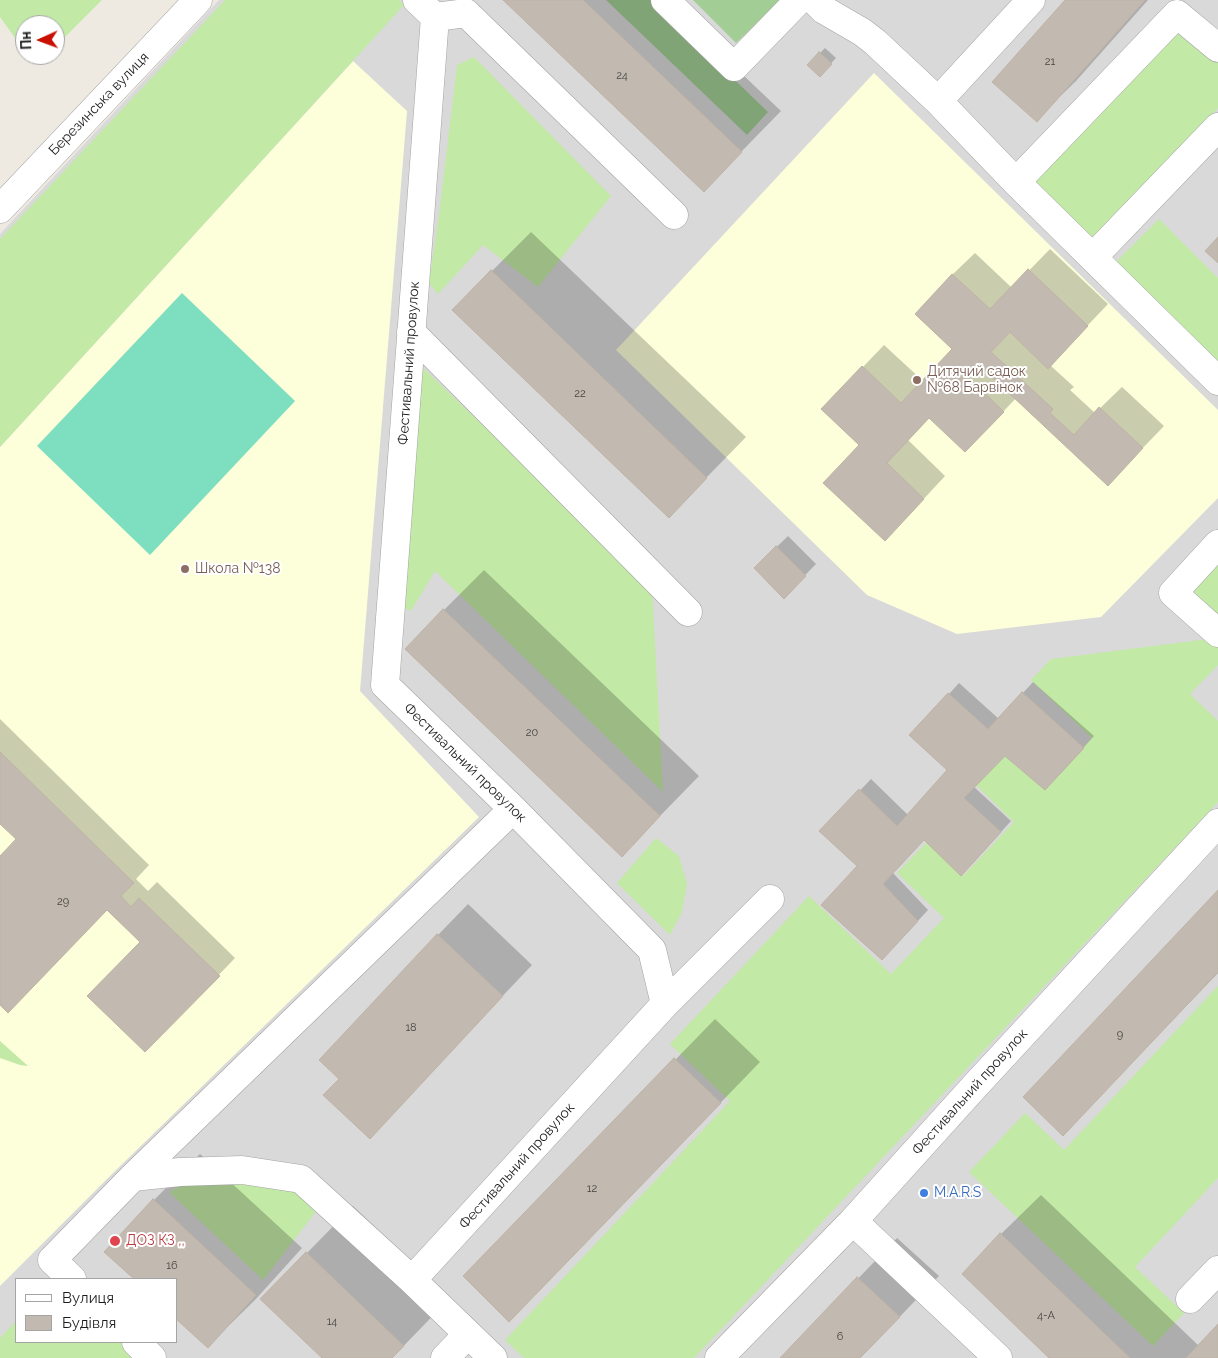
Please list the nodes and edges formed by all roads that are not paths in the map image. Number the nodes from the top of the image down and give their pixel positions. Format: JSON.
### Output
{"nodes":[{"id":1,"x":198,"y":0,"type":"edge"},
{"id":2,"x":665,"y":0,"type":"edge"},
{"id":3,"x":799,"y":0,"type":"edge"},
{"id":4,"x":814,"y":0,"type":"edge"},
{"id":5,"x":1030,"y":0,"type":"edge"},
{"id":6,"x":426,"y":9,"type":"edge"},
{"id":7,"x":1218,"y":48,"type":"edge"},
{"id":8,"x":938,"y":101,"type":"junction"},
{"id":9,"x":1218,"y":127,"type":"edge"},
{"id":10,"x":1016,"y":182,"type":"junction"},
{"id":11,"x":0,"y":209,"type":"edge"},
{"id":12,"x":674,"y":215,"type":"dead end"},
{"id":13,"x":1093,"y":257,"type":"junction"},
{"id":14,"x":412,"y":332,"type":"junction"},
{"id":15,"x":1218,"y":381,"type":"edge"},
{"id":16,"x":1218,"y":544,"type":"edge"},
{"id":17,"x":688,"y":612,"type":"dead end"},
{"id":18,"x":1218,"y":633,"type":"edge"},
{"id":19,"x":513,"y":809,"type":"junction"},
{"id":20,"x":1218,"y":823,"type":"edge"},
{"id":21,"x":770,"y":899,"type":"dead end"},
{"id":22,"x":665,"y":1004,"type":"junction"},
{"id":23,"x":133,"y":1177,"type":"junction"},
{"id":24,"x":853,"y":1221,"type":"junction"},
{"id":25,"x":1218,"y":1270,"type":"edge"},
{"id":26,"x":71,"y":1278,"type":"edge"},
{"id":27,"x":412,"y":1280,"type":"junction"},
{"id":28,"x":1190,"y":1299,"type":"dead end"},
{"id":29,"x":468,"y":1334,"type":"junction"},
{"id":30,"x":137,"y":1343,"type":"edge"},
{"id":31,"x":152,"y":1358,"type":"edge"},
{"id":32,"x":445,"y":1358,"type":"edge"},
{"id":33,"x":493,"y":1358,"type":"edge"},
{"id":34,"x":719,"y":1358,"type":"edge"},
{"id":35,"x":998,"y":1358,"type":"edge"}],
"edges":[{"from":1,"to":11,"type":"street","name":"Березинська вулиця"},
{"from":2,"to":3,"type":"street"},
{"from":4,"to":8,"type":"street"},
{"from":5,"to":8,"type":"street"},
{"from":6,"to":12,"type":"street"},
{"from":6,"to":14,"type":"street","name":"Фестивальний провулок"},
{"from":7,"to":10,"type":"street"},
{"from":8,"to":10,"type":"street"},
{"from":9,"to":13,"type":"street"},
{"from":10,"to":13,"type":"street"},
{"from":13,"to":15,"type":"street"},
{"from":14,"to":17,"type":"street"},
{"from":14,"to":19,"type":"street","name":"Фестивальний провулок"},
{"from":16,"to":18,"type":"street"},
{"from":19,"to":22,"type":"street","name":"Фестивальний провулок"},
{"from":19,"to":23,"type":"street"},
{"from":20,"to":24,"type":"street","name":"Фестивальний провулок"},
{"from":21,"to":22,"type":"street"},
{"from":22,"to":27,"type":"street","name":"Фестивальний провулок"},
{"from":23,"to":26,"type":"street"},
{"from":23,"to":27,"type":"street"},
{"from":24,"to":34,"type":"street","name":"Фестивальний провулок"},
{"from":24,"to":35,"type":"street"},
{"from":25,"to":28,"type":"street"},
{"from":27,"to":29,"type":"street"},
{"from":29,"to":32,"type":"street"},
{"from":29,"to":33,"type":"street"},
{"from":30,"to":31,"type":"street"}]}
